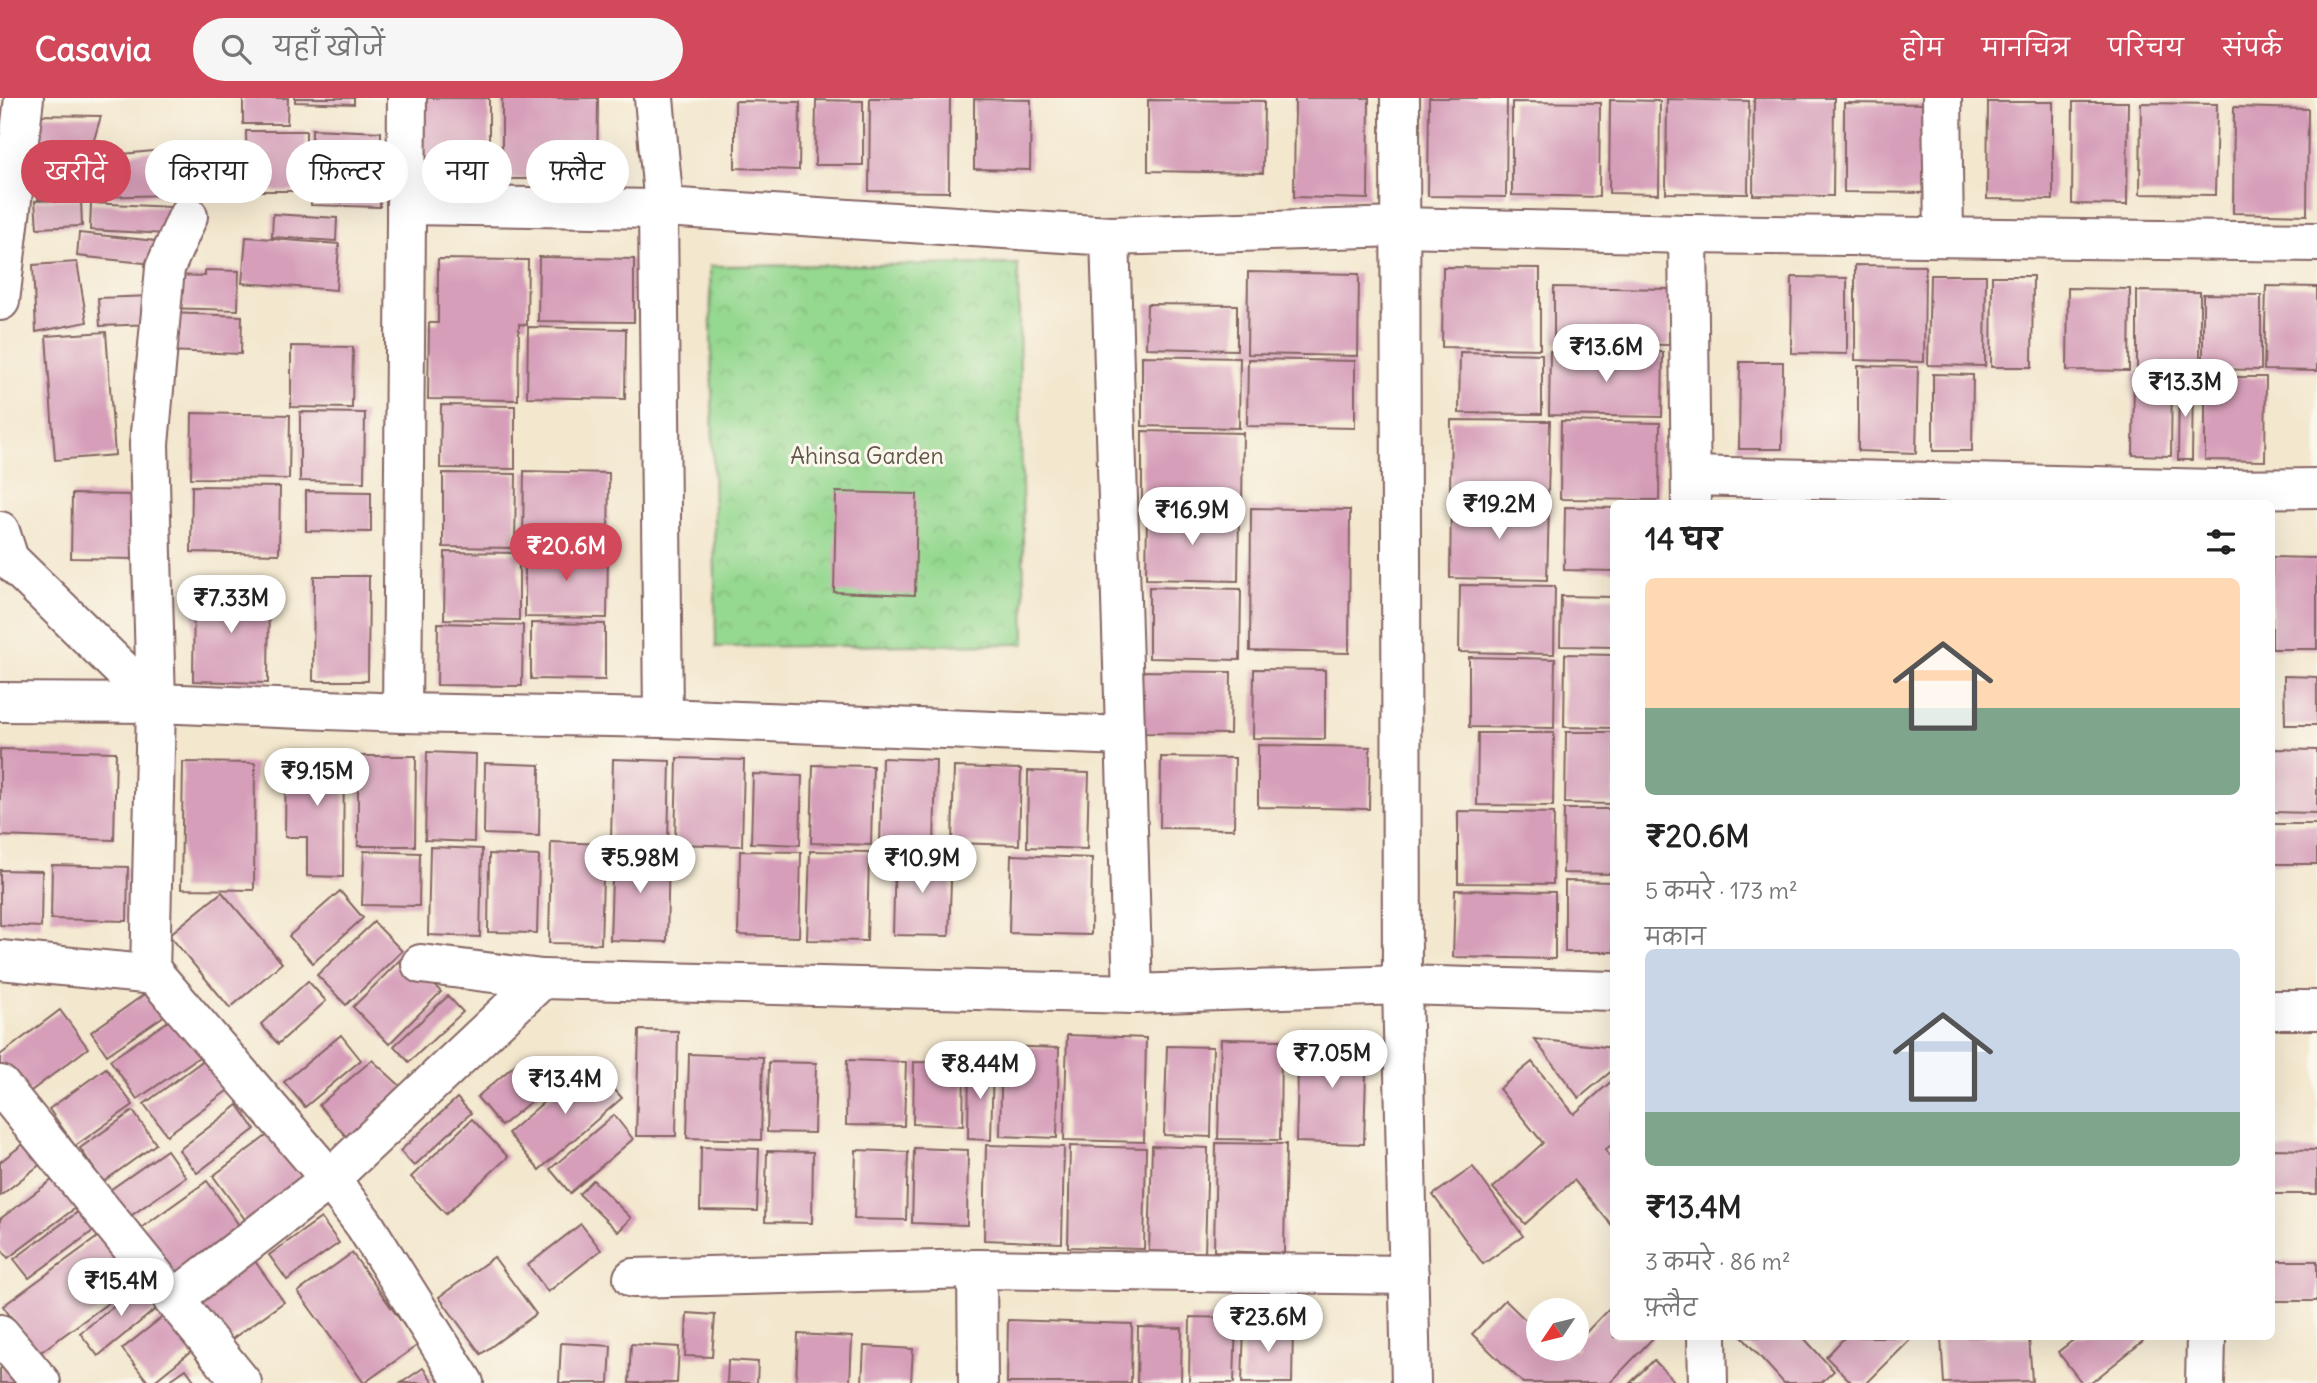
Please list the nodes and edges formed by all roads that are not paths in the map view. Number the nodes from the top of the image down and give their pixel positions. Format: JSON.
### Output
{"nodes":[{"id":1,"x":24,"y":98,"type":"edge"},
{"id":2,"x":407,"y":98,"type":"edge"},
{"id":3,"x":654,"y":98,"type":"edge"},
{"id":4,"x":1400,"y":98,"type":"edge"},
{"id":5,"x":1942,"y":98,"type":"edge"},
{"id":6,"x":406,"y":205,"type":"junction"},
{"id":7,"x":661,"y":208,"type":"junction"},
{"id":8,"x":188,"y":216,"type":"dead end"},
{"id":9,"x":1400,"y":227,"type":"junction"},
{"id":10,"x":1688,"y":234,"type":"junction"},
{"id":11,"x":1110,"y":236,"type":"junction"},
{"id":12,"x":1944,"y":236,"type":"junction"},
{"id":13,"x":2317,"y":242,"type":"edge"},
{"id":14,"x":0,"y":301,"type":"edge"},
{"id":15,"x":2317,"y":488,"type":"edge"},
{"id":16,"x":1691,"y":490,"type":"edge"},
{"id":17,"x":2215,"y":496,"type":"edge"},
{"id":18,"x":0,"y":531,"type":"edge"},
{"id":19,"x":0,"y":702,"type":"edge"},
{"id":20,"x":156,"y":703,"type":"junction"},
{"id":21,"x":402,"y":713,"type":"junction"},
{"id":22,"x":663,"y":718,"type":"junction"},
{"id":23,"x":1125,"y":736,"type":"junction"},
{"id":24,"x":0,"y":960,"type":"edge"},
{"id":25,"x":421,"y":964,"type":"dead end"},
{"id":26,"x":150,"y":975,"type":"junction"},
{"id":27,"x":542,"y":979,"type":"junction"},
{"id":28,"x":1402,"y":985,"type":"junction"},
{"id":29,"x":1610,"y":991,"type":"edge"},
{"id":30,"x":1133,"y":994,"type":"junction"},
{"id":31,"x":2275,"y":1010,"type":"edge"},
{"id":32,"x":2317,"y":1010,"type":"edge"},
{"id":33,"x":0,"y":1085,"type":"edge"},
{"id":34,"x":330,"y":1179,"type":"junction"},
{"id":35,"x":977,"y":1269,"type":"junction"},
{"id":36,"x":1409,"y":1275,"type":"junction"},
{"id":37,"x":633,"y":1278,"type":"dead end"},
{"id":38,"x":173,"y":1300,"type":"junction"},
{"id":39,"x":0,"y":1334,"type":"edge"},
{"id":40,"x":1707,"y":1340,"type":"edge"},
{"id":41,"x":2206,"y":1340,"type":"edge"},
{"id":42,"x":41,"y":1383,"type":"edge"},
{"id":43,"x":242,"y":1383,"type":"edge"},
{"id":44,"x":464,"y":1383,"type":"edge"},
{"id":45,"x":978,"y":1383,"type":"edge"},
{"id":46,"x":1411,"y":1383,"type":"edge"},
{"id":47,"x":1708,"y":1383,"type":"edge"},
{"id":48,"x":2205,"y":1383,"type":"edge"}],
"edges":[{"from":1,"to":14,"type":"street"},
{"from":2,"to":6,"type":"street"},
{"from":3,"to":7,"type":"street"},
{"from":4,"to":9,"type":"street"},
{"from":5,"to":12,"type":"street"},
{"from":6,"to":7,"type":"street"},
{"from":6,"to":21,"type":"street"},
{"from":7,"to":11,"type":"street"},
{"from":7,"to":22,"type":"street"},
{"from":8,"to":20,"type":"street"},
{"from":9,"to":10,"type":"street"},
{"from":9,"to":11,"type":"street"},
{"from":9,"to":28,"type":"street"},
{"from":10,"to":12,"type":"street"},
{"from":10,"to":16,"type":"street"},
{"from":11,"to":23,"type":"street"},
{"from":12,"to":13,"type":"street"},
{"from":15,"to":17,"type":"street"},
{"from":16,"to":17,"type":"street"},
{"from":18,"to":20,"type":"street"},
{"from":19,"to":20,"type":"street"},
{"from":20,"to":21,"type":"street"},
{"from":20,"to":26,"type":"street"},
{"from":21,"to":22,"type":"street"},
{"from":22,"to":23,"type":"street"},
{"from":23,"to":30,"type":"street"},
{"from":24,"to":26,"type":"street"},
{"from":25,"to":27,"type":"street"},
{"from":26,"to":34,"type":"street"},
{"from":27,"to":30,"type":"street"},
{"from":27,"to":34,"type":"street"},
{"from":28,"to":29,"type":"street"},
{"from":28,"to":30,"type":"street"},
{"from":28,"to":36,"type":"street"},
{"from":31,"to":32,"type":"street"},
{"from":33,"to":38,"type":"street"},
{"from":34,"to":38,"type":"street"},
{"from":34,"to":44,"type":"street"},
{"from":35,"to":36,"type":"street"},
{"from":35,"to":37,"type":"street"},
{"from":35,"to":45,"type":"street"},
{"from":36,"to":46,"type":"street"},
{"from":38,"to":43,"type":"street"},
{"from":39,"to":42,"type":"street"},
{"from":40,"to":47,"type":"street"},
{"from":41,"to":48,"type":"street"}]}
